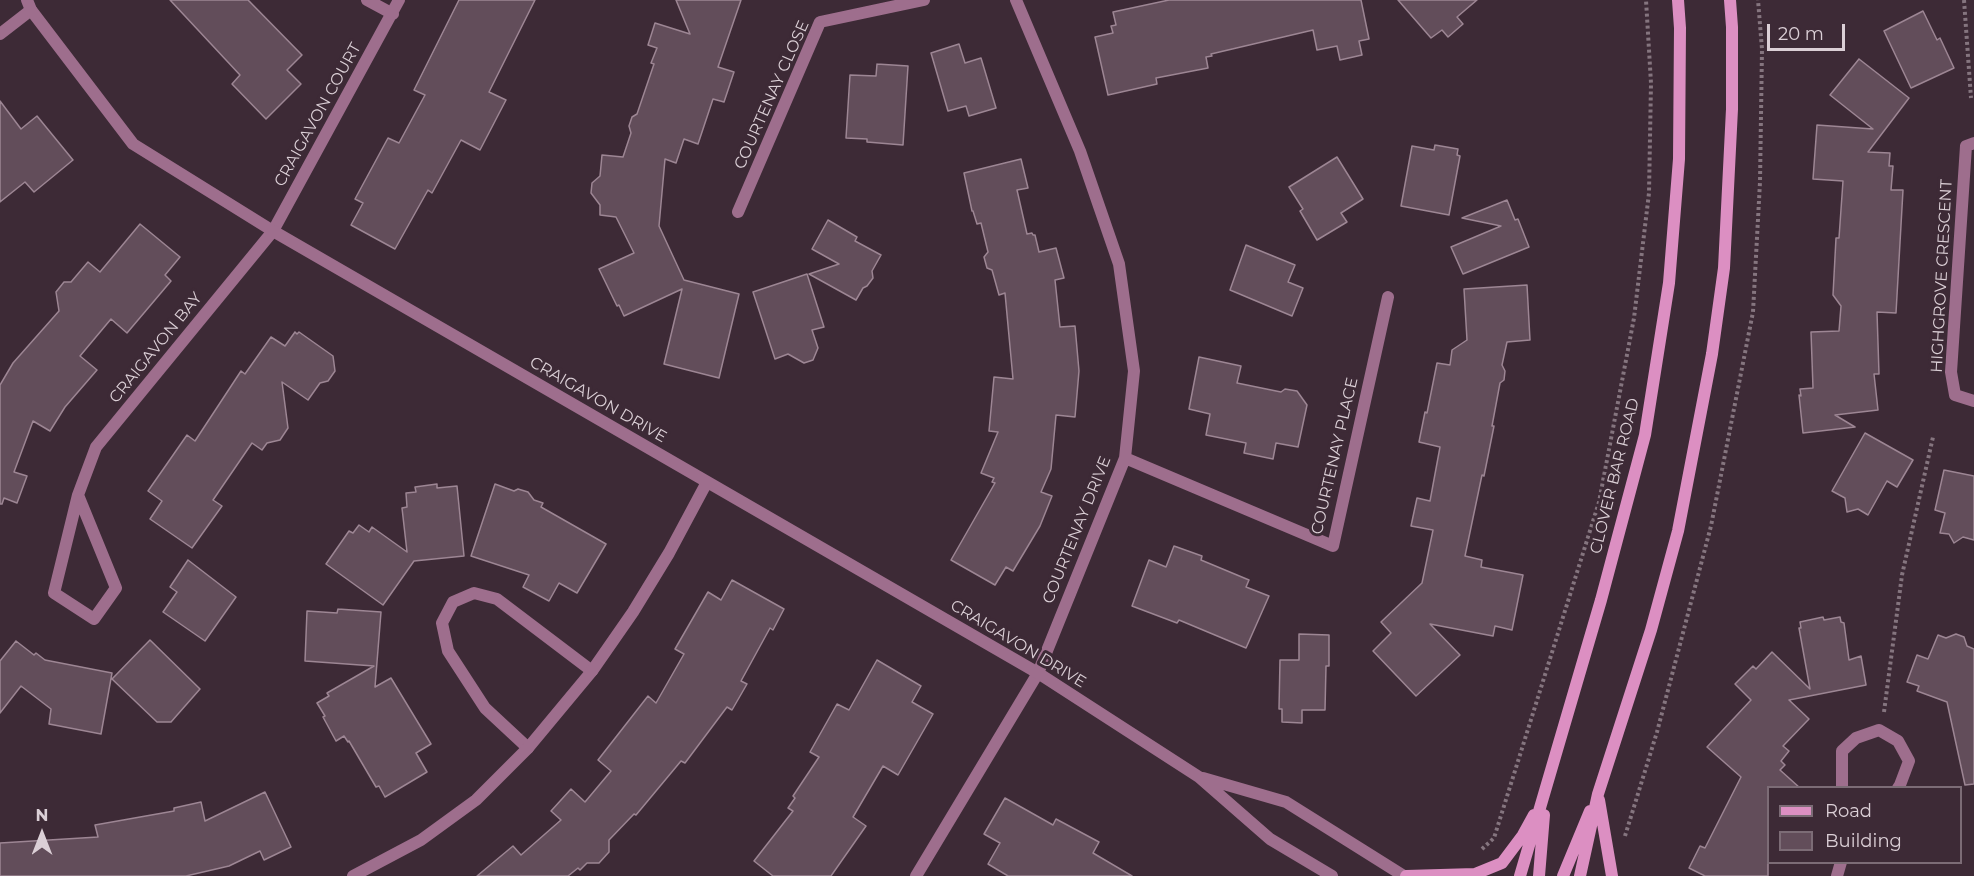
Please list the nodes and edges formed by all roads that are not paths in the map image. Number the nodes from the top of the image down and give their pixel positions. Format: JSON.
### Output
{"nodes":[{"id":1,"x":367,"y":0,"type":"edge"},
{"id":2,"x":399,"y":0,"type":"edge"},
{"id":3,"x":924,"y":0,"type":"edge"},
{"id":4,"x":1016,"y":0,"type":"edge"},
{"id":5,"x":1678,"y":0,"type":"edge"},
{"id":6,"x":1730,"y":0,"type":"edge"},
{"id":7,"x":29,"y":5,"type":"edge"},
{"id":8,"x":393,"y":14,"type":"junction"},
{"id":9,"x":0,"y":34,"type":"edge"},
{"id":10,"x":1974,"y":143,"type":"edge"},
{"id":11,"x":738,"y":212,"type":"dead end"},
{"id":12,"x":273,"y":231,"type":"junction"},
{"id":13,"x":1388,"y":297,"type":"dead end"},
{"id":14,"x":1974,"y":401,"type":"edge"},
{"id":15,"x":1125,"y":458,"type":"junction"},
{"id":16,"x":707,"y":482,"type":"junction"},
{"id":17,"x":78,"y":495,"type":"junction"},
{"id":18,"x":592,"y":671,"type":"junction"},
{"id":19,"x":1038,"y":672,"type":"junction"},
{"id":20,"x":528,"y":748,"type":"junction"},
{"id":21,"x":1199,"y":777,"type":"junction"},
{"id":22,"x":1842,"y":786,"type":"edge"},
{"id":23,"x":1899,"y":786,"type":"edge"},
{"id":24,"x":1546,"y":793,"type":"junction"},
{"id":25,"x":1598,"y":794,"type":"junction"},
{"id":26,"x":920,"y":875,"type":"edge"},
{"id":27,"x":353,"y":876,"type":"edge"},
{"id":28,"x":1332,"y":876,"type":"edge"},
{"id":29,"x":1405,"y":876,"type":"edge"},
{"id":30,"x":1520,"y":876,"type":"edge"},
{"id":31,"x":1539,"y":876,"type":"edge"},
{"id":32,"x":1563,"y":876,"type":"edge"},
{"id":33,"x":1580,"y":876,"type":"edge"},
{"id":34,"x":1612,"y":876,"type":"edge"}],
"edges":[{"from":1,"to":8,"type":"street"},
{"from":2,"to":8,"type":"street","name":"CRAIGAVON COURT"},
{"from":3,"to":11,"type":"street","name":"COURTENAY CLOSE"},
{"from":4,"to":15,"type":"street","name":"COURTENAY DRIVE"},
{"from":5,"to":24,"type":"main road","name":"CLOVER BAR ROAD"},
{"from":6,"to":25,"type":"main road"},
{"from":7,"to":9,"type":"street"},
{"from":7,"to":12,"type":"street","name":"CRAIGAVON DRIVE"},
{"from":8,"to":12,"type":"street","name":"CRAIGAVON COURT"},
{"from":10,"to":14,"type":"street","name":"HIGHGROVE CRESCENT"},
{"from":12,"to":16,"type":"street","name":"CRAIGAVON DRIVE"},
{"from":12,"to":17,"type":"street","name":"CRAIGAVON BAY"},
{"from":13,"to":15,"type":"street","name":"COURTENAY PLACE"},
{"from":15,"to":19,"type":"street","name":"COURTENAY DRIVE"},
{"from":16,"to":18,"type":"street"},
{"from":16,"to":19,"type":"street","name":"CRAIGAVON DRIVE"},
{"from":17,"to":17,"type":"street","name":"CRAIGAVON BAY"},
{"from":18,"to":20,"type":"street"},
{"from":18,"to":20,"type":"street"},
{"from":19,"to":21,"type":"street","name":"CRAIGAVON DRIVE"},
{"from":19,"to":26,"type":"street","name":"COURTENAY DRIVE"},
{"from":20,"to":27,"type":"street"},
{"from":21,"to":28,"type":"street","name":"CRAIGAVON DRIVE"},
{"from":21,"to":29,"type":"street","name":"CRAIGAVON DRIVE"},
{"from":22,"to":23,"type":"street"},
{"from":24,"to":29,"type":"main road"},
{"from":24,"to":30,"type":"main road","name":"CLOVER BAR ROAD"},
{"from":24,"to":31,"type":"main road"},
{"from":25,"to":32,"type":"main road"},
{"from":25,"to":33,"type":"main road"},
{"from":25,"to":34,"type":"main road"}]}
